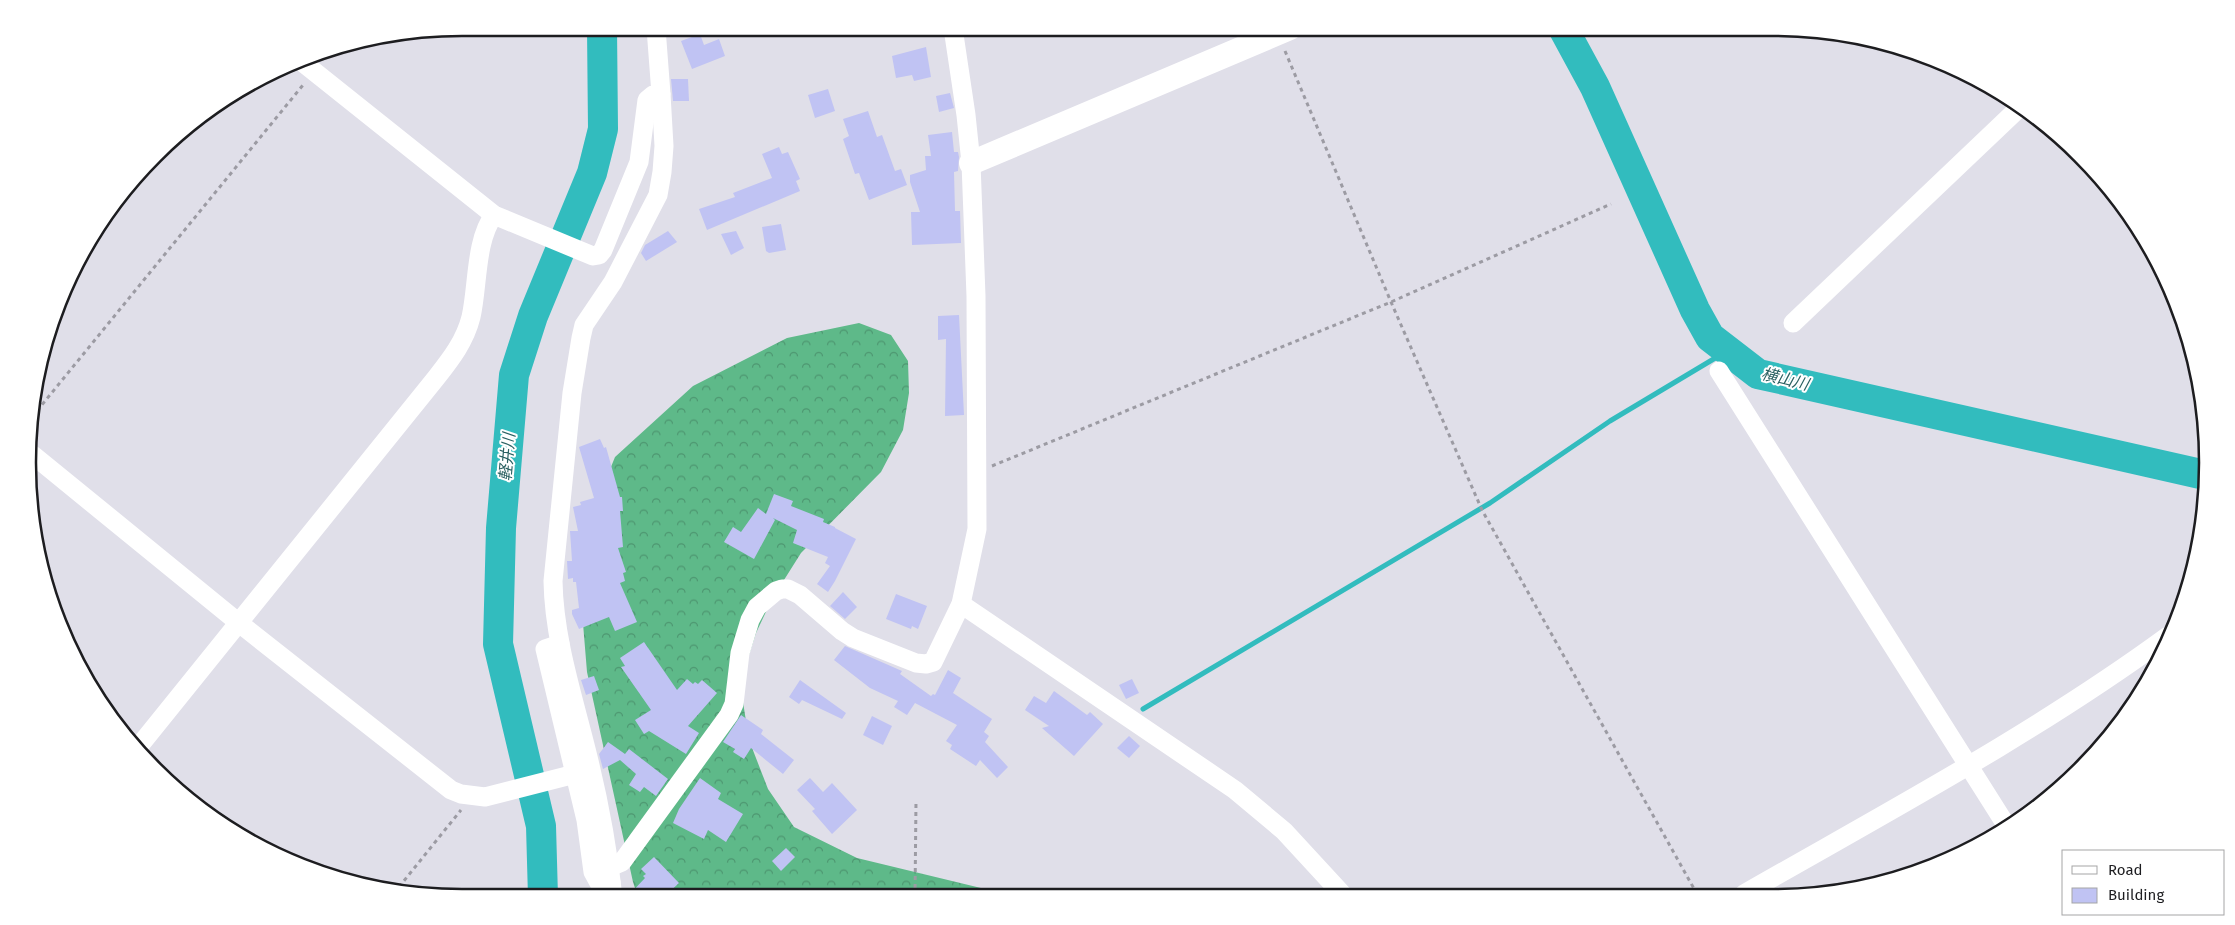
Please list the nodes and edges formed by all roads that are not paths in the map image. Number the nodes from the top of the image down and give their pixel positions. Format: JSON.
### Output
{"nodes":[{"id":1,"x":657,"y":36,"type":"edge"},
{"id":2,"x":954,"y":36,"type":"edge"},
{"id":3,"x":1270,"y":36,"type":"edge"},
{"id":4,"x":307,"y":66,"type":"edge"},
{"id":5,"x":661,"y":94,"type":"junction"},
{"id":6,"x":2015,"y":112,"type":"edge"},
{"id":7,"x":971,"y":163,"type":"junction"},
{"id":8,"x":494,"y":215,"type":"junction"},
{"id":9,"x":1793,"y":323,"type":"dead end"},
{"id":10,"x":1719,"y":371,"type":"dead end"},
{"id":11,"x":36,"y":458,"type":"edge"},
{"id":12,"x":961,"y":604,"type":"junction"},
{"id":13,"x":239,"y":622,"type":"junction"},
{"id":14,"x":2159,"y":643,"type":"edge"},
{"id":15,"x":560,"y":644,"type":"junction"},
{"id":16,"x":141,"y":743,"type":"edge"},
{"id":17,"x":1970,"y":764,"type":"junction"},
{"id":18,"x":566,"y":776,"type":"junction"},
{"id":19,"x":2003,"y":821,"type":"edge"},
{"id":20,"x":612,"y":882,"type":"edge"},
{"id":21,"x":1337,"y":889,"type":"edge"},
{"id":22,"x":1753,"y":889,"type":"edge"}],
"edges":[{"from":1,"to":5,"type":"street"},
{"from":2,"to":7,"type":"street"},
{"from":3,"to":7,"type":"street"},
{"from":4,"to":8,"type":"street"},
{"from":5,"to":8,"type":"street"},
{"from":5,"to":15,"type":"street"},
{"from":6,"to":9,"type":"street"},
{"from":7,"to":12,"type":"street"},
{"from":8,"to":13,"type":"street"},
{"from":10,"to":17,"type":"street"},
{"from":11,"to":13,"type":"street"},
{"from":12,"to":20,"type":"street"},
{"from":12,"to":21,"type":"street"},
{"from":13,"to":16,"type":"street"},
{"from":13,"to":18,"type":"street"},
{"from":14,"to":17,"type":"street"},
{"from":15,"to":18,"type":"street"},
{"from":15,"to":20,"type":"street"},
{"from":17,"to":19,"type":"street"},
{"from":17,"to":22,"type":"street"},
{"from":18,"to":20,"type":"street"}]}
